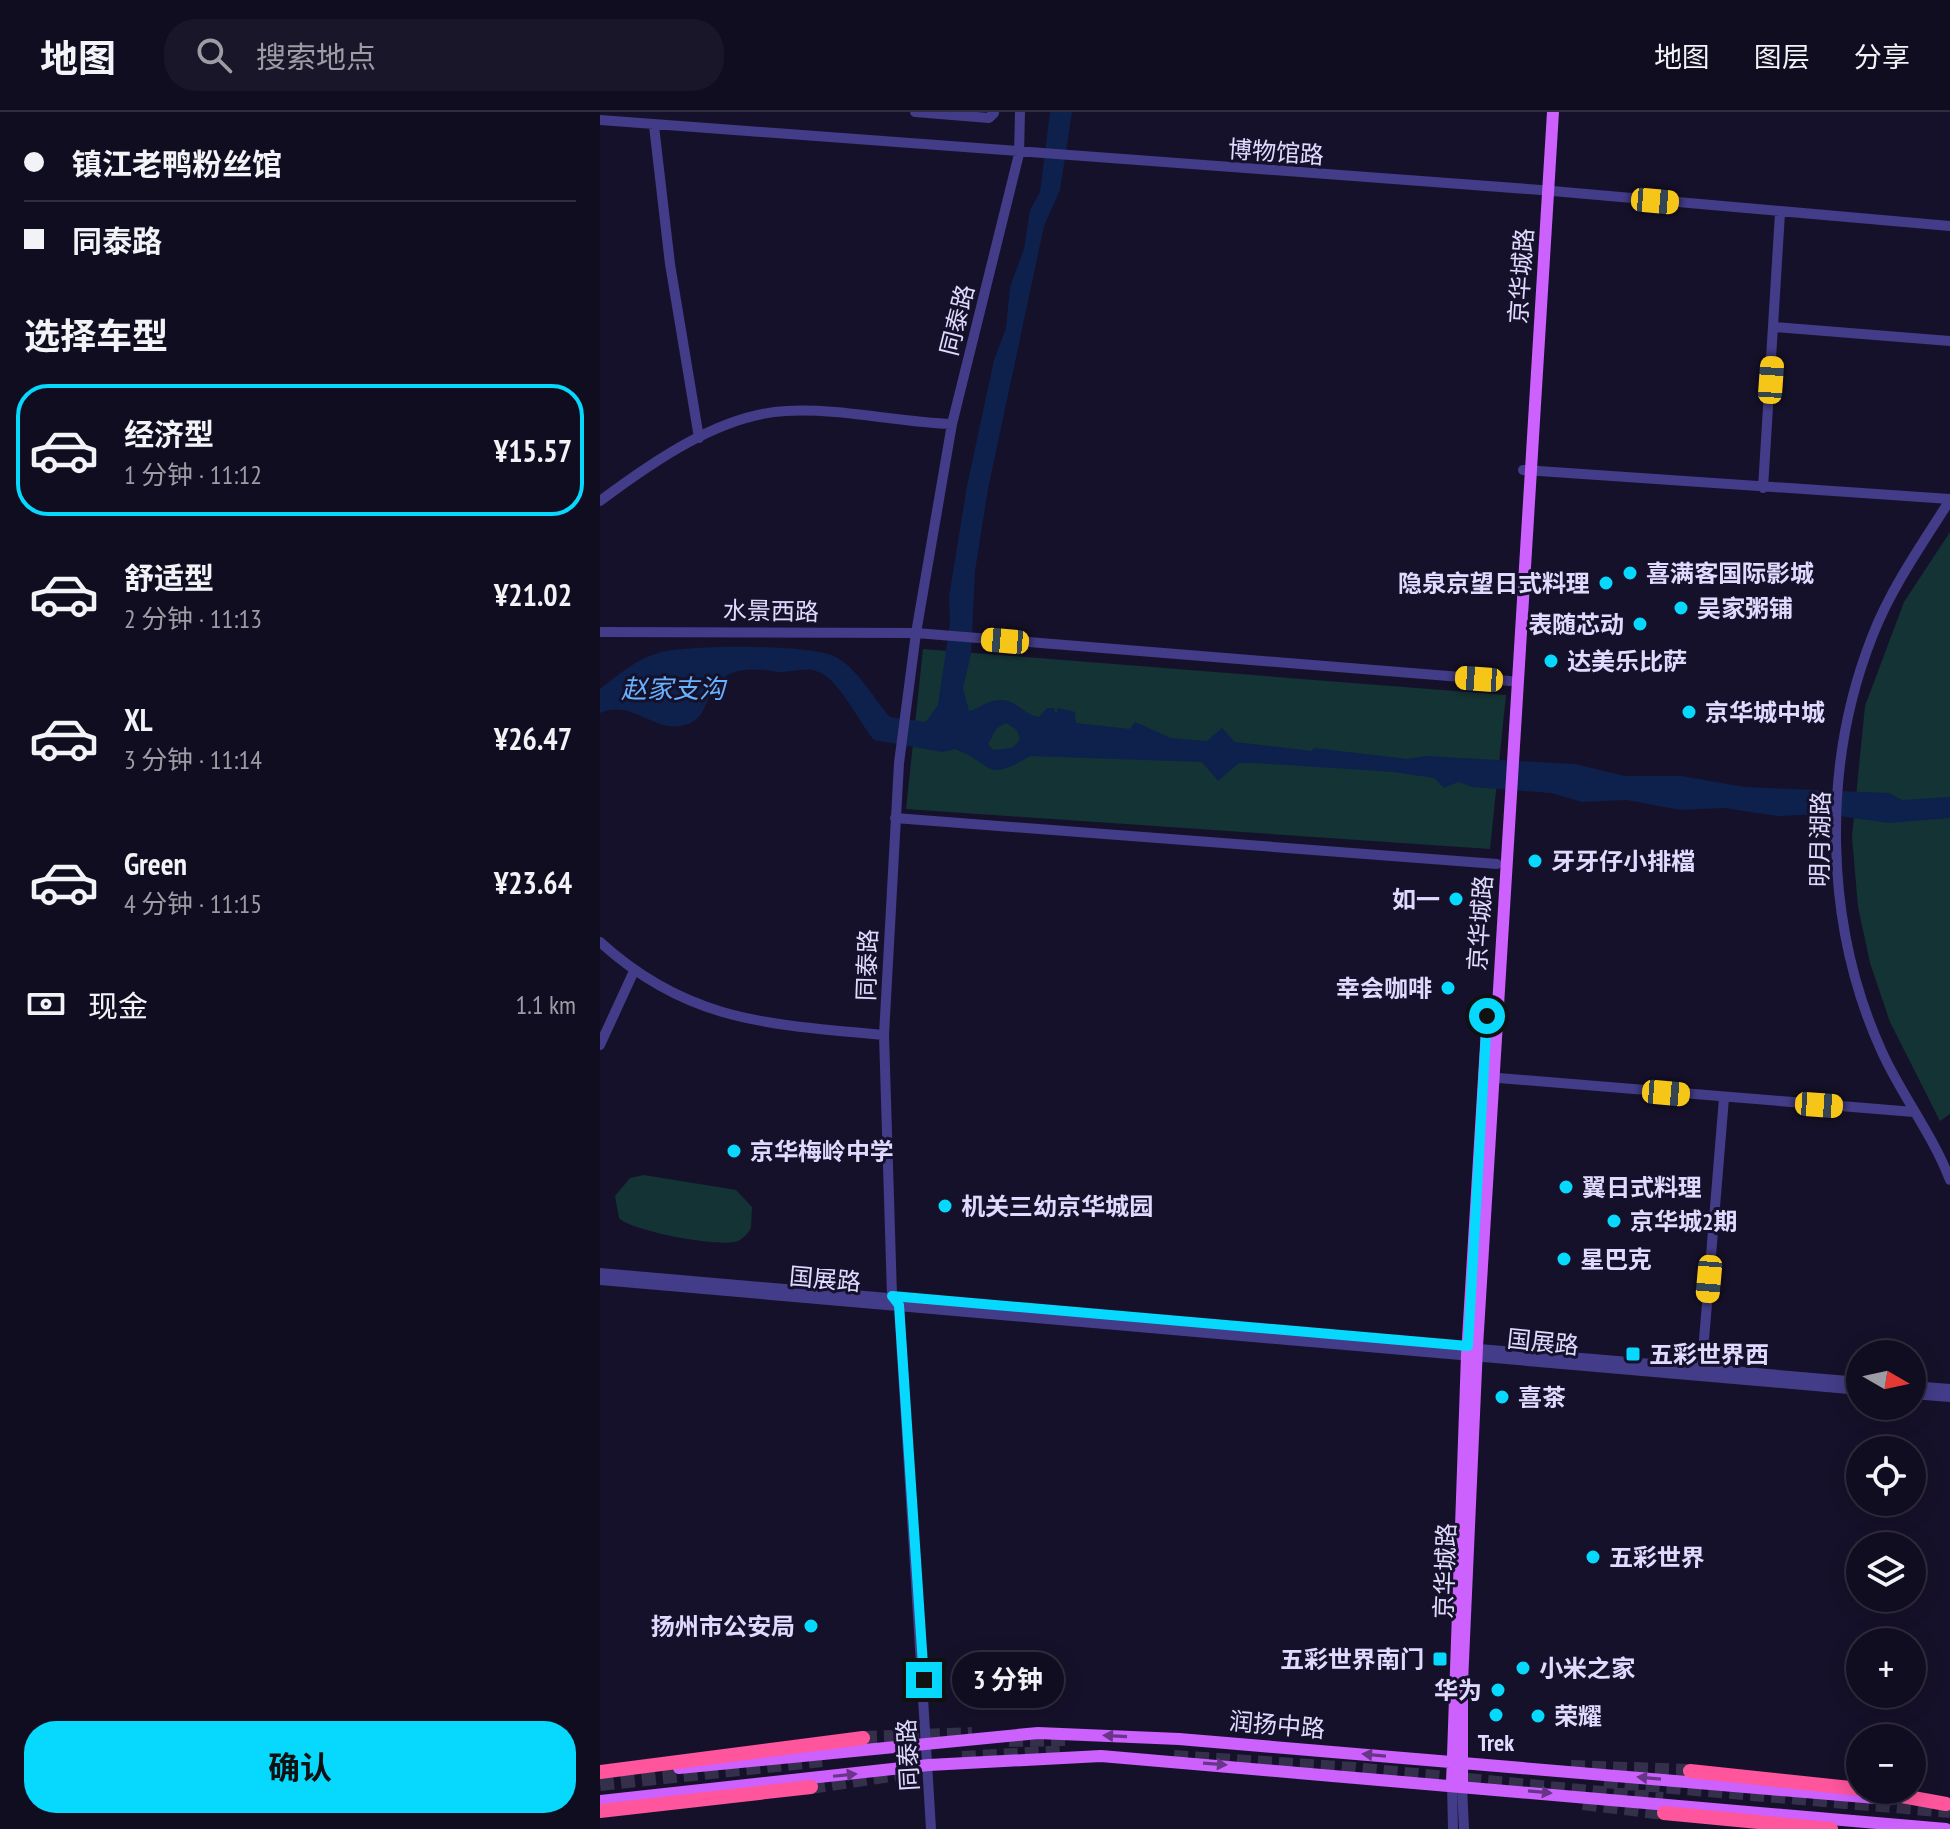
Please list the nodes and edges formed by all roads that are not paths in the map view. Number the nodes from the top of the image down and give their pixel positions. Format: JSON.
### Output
{"nodes":[{"id":1,"x":915,"y":112,"type":"edge"},
{"id":2,"x":1020,"y":112,"type":"edge"},
{"id":3,"x":1546,"y":112,"type":"edge"},
{"id":4,"x":1553,"y":112,"type":"edge"},
{"id":5,"x":994,"y":113,"type":"edge"},
{"id":6,"x":600,"y":120,"type":"edge"},
{"id":7,"x":654,"y":126,"type":"junction"},
{"id":8,"x":1019,"y":154,"type":"junction"},
{"id":9,"x":1545,"y":191,"type":"junction"},
{"id":10,"x":1780,"y":213,"type":"junction"},
{"id":11,"x":1950,"y":226,"type":"edge"},
{"id":12,"x":1774,"y":327,"type":"junction"},
{"id":13,"x":1950,"y":341,"type":"edge"},
{"id":14,"x":952,"y":424,"type":"junction"},
{"id":15,"x":699,"y":438,"type":"junction"},
{"id":16,"x":1527,"y":470,"type":"junction"},
{"id":17,"x":1763,"y":488,"type":"junction"},
{"id":18,"x":1950,"y":500,"type":"edge"},
{"id":19,"x":600,"y":501,"type":"edge"},
{"id":20,"x":600,"y":632,"type":"edge"},
{"id":21,"x":916,"y":633,"type":"junction"},
{"id":22,"x":1510,"y":681,"type":"junction"},
{"id":23,"x":1510,"y":742,"type":"junction"},
{"id":24,"x":1506,"y":804,"type":"junction"},
{"id":25,"x":895,"y":818,"type":"junction"},
{"id":26,"x":1497,"y":864,"type":"junction"},
{"id":27,"x":600,"y":942,"type":"edge"},
{"id":28,"x":634,"y":971,"type":"junction"},
{"id":29,"x":884,"y":1035,"type":"junction"},
{"id":30,"x":600,"y":1045,"type":"edge"},
{"id":31,"x":1488,"y":1077,"type":"junction"},
{"id":32,"x":1724,"y":1098,"type":"junction"},
{"id":33,"x":1914,"y":1112,"type":"junction"},
{"id":34,"x":1950,"y":1180,"type":"edge"},
{"id":35,"x":600,"y":1273,"type":"edge"},
{"id":36,"x":600,"y":1280,"type":"edge"},
{"id":37,"x":896,"y":1300,"type":"junction"},
{"id":38,"x":1472,"y":1351,"type":"junction"},
{"id":39,"x":1701,"y":1374,"type":"junction"},
{"id":40,"x":1846,"y":1381,"type":"edge"},
{"id":41,"x":1926,"y":1387,"type":"edge"},
{"id":42,"x":1846,"y":1389,"type":"edge"},
{"id":43,"x":1950,"y":1389,"type":"edge"},
{"id":44,"x":1926,"y":1395,"type":"edge"},
{"id":45,"x":1950,"y":1397,"type":"edge"},
{"id":46,"x":863,"y":1738,"type":"tunnel mouth"},
{"id":47,"x":928,"y":1743,"type":"junction"},
{"id":48,"x":1457,"y":1762,"type":"junction"},
{"id":49,"x":929,"y":1765,"type":"junction"},
{"id":50,"x":1690,"y":1771,"type":"tunnel mouth"},
{"id":51,"x":600,"y":1774,"type":"edge"},
{"id":52,"x":1457,"y":1785,"type":"junction"},
{"id":53,"x":811,"y":1787,"type":"tunnel mouth"},
{"id":54,"x":1846,"y":1788,"type":"edge"},
{"id":55,"x":1926,"y":1800,"type":"edge"},
{"id":56,"x":600,"y":1801,"type":"edge"},
{"id":57,"x":1948,"y":1804,"type":"edge"},
{"id":58,"x":600,"y":1811,"type":"edge"},
{"id":59,"x":1664,"y":1813,"type":"tunnel mouth"},
{"id":60,"x":931,"y":1829,"type":"edge"},
{"id":61,"x":1453,"y":1829,"type":"edge"},
{"id":62,"x":1464,"y":1829,"type":"edge"},
{"id":63,"x":1831,"y":1829,"type":"edge"},
{"id":64,"x":1946,"y":1829,"type":"edge"}],
"edges":[{"from":1,"to":5,"type":"street"},
{"from":2,"to":8,"type":"street","name":"同泰路"},
{"from":3,"to":9,"type":"main road","name":"京华城路"},
{"from":4,"to":9,"type":"main road","name":"京华城路"},
{"from":6,"to":7,"type":"street","name":"博物馆路"},
{"from":7,"to":8,"type":"street","name":"博物馆路"},
{"from":7,"to":15,"type":"street"},
{"from":8,"to":9,"type":"street","name":"博物馆路"},
{"from":8,"to":14,"type":"street","name":"同泰路"},
{"from":9,"to":10,"type":"street","name":"博物馆路"},
{"from":9,"to":16,"type":"main road","name":"京华城路"},
{"from":10,"to":11,"type":"street","name":"博物馆路"},
{"from":10,"to":12,"type":"street"},
{"from":12,"to":13,"type":"street"},
{"from":12,"to":17,"type":"street"},
{"from":14,"to":15,"type":"street"},
{"from":14,"to":21,"type":"street","name":"同泰路"},
{"from":15,"to":19,"type":"street"},
{"from":16,"to":17,"type":"street"},
{"from":16,"to":22,"type":"main road","name":"京华城路"},
{"from":16,"to":23,"type":"main road","name":"京华城路"},
{"from":17,"to":18,"type":"street"},
{"from":18,"to":33,"type":"street","name":"明月湖路"},
{"from":20,"to":21,"type":"street","name":"水景西路"},
{"from":21,"to":22,"type":"street","name":"水景西路"},
{"from":21,"to":25,"type":"street","name":"同泰路"},
{"from":22,"to":23,"type":"main road","name":"京华城路"},
{"from":23,"to":24,"type":"main road","name":"京华城路"},
{"from":24,"to":26,"type":"main road","name":"京华城路"},
{"from":24,"to":31,"type":"main road","name":"京华城路"},
{"from":25,"to":26,"type":"street"},
{"from":25,"to":29,"type":"street","name":"同泰路"},
{"from":26,"to":31,"type":"main road","name":"京华城路"},
{"from":27,"to":28,"type":"street"},
{"from":28,"to":29,"type":"street"},
{"from":28,"to":30,"type":"street"},
{"from":29,"to":37,"type":"street","name":"同泰路"},
{"from":31,"to":32,"type":"street"},
{"from":31,"to":38,"type":"main road","name":"京华城路"},
{"from":32,"to":33,"type":"street"},
{"from":32,"to":39,"type":"street"},
{"from":33,"to":34,"type":"street","name":"明月湖路"},
{"from":35,"to":37,"type":"street","name":"国展路"},
{"from":36,"to":37,"type":"street","name":"国展路"},
{"from":37,"to":38,"type":"street","name":"国展路"},
{"from":37,"to":47,"type":"street","name":"同泰路"},
{"from":38,"to":39,"type":"street","name":"国展路"},
{"from":38,"to":48,"type":"main road","name":"京华城路"},
{"from":39,"to":40,"type":"street","name":"国展路"},
{"from":39,"to":42,"type":"street","name":"国展路"},
{"from":41,"to":43,"type":"street"},
{"from":44,"to":45,"type":"street"},
{"from":46,"to":51,"type":"highway"},
{"from":48,"to":47,"type":"main road","name":"润扬中路","one_way":true},
{"from":47,"to":49,"type":"street","name":"同泰路"},
{"from":47,"to":51,"type":"main road","name":"润扬中路"},
{"from":48,"to":52,"type":"main road","name":"京华城路"},
{"from":57,"to":48,"type":"main road","name":"润扬中路","one_way":true},
{"from":49,"to":52,"type":"main road","name":"润扬中路","one_way":true},
{"from":56,"to":49,"type":"main road","name":"润扬中路","one_way":true},
{"from":49,"to":60,"type":"street","name":"同泰路"},
{"from":50,"to":54,"type":"highway"},
{"from":52,"to":61,"type":"street"},
{"from":52,"to":62,"type":"street"},
{"from":52,"to":64,"type":"main road","name":"润扬中路","one_way":true},
{"from":53,"to":58,"type":"highway"},
{"from":55,"to":57,"type":"highway"},
{"from":59,"to":63,"type":"highway"}]}
